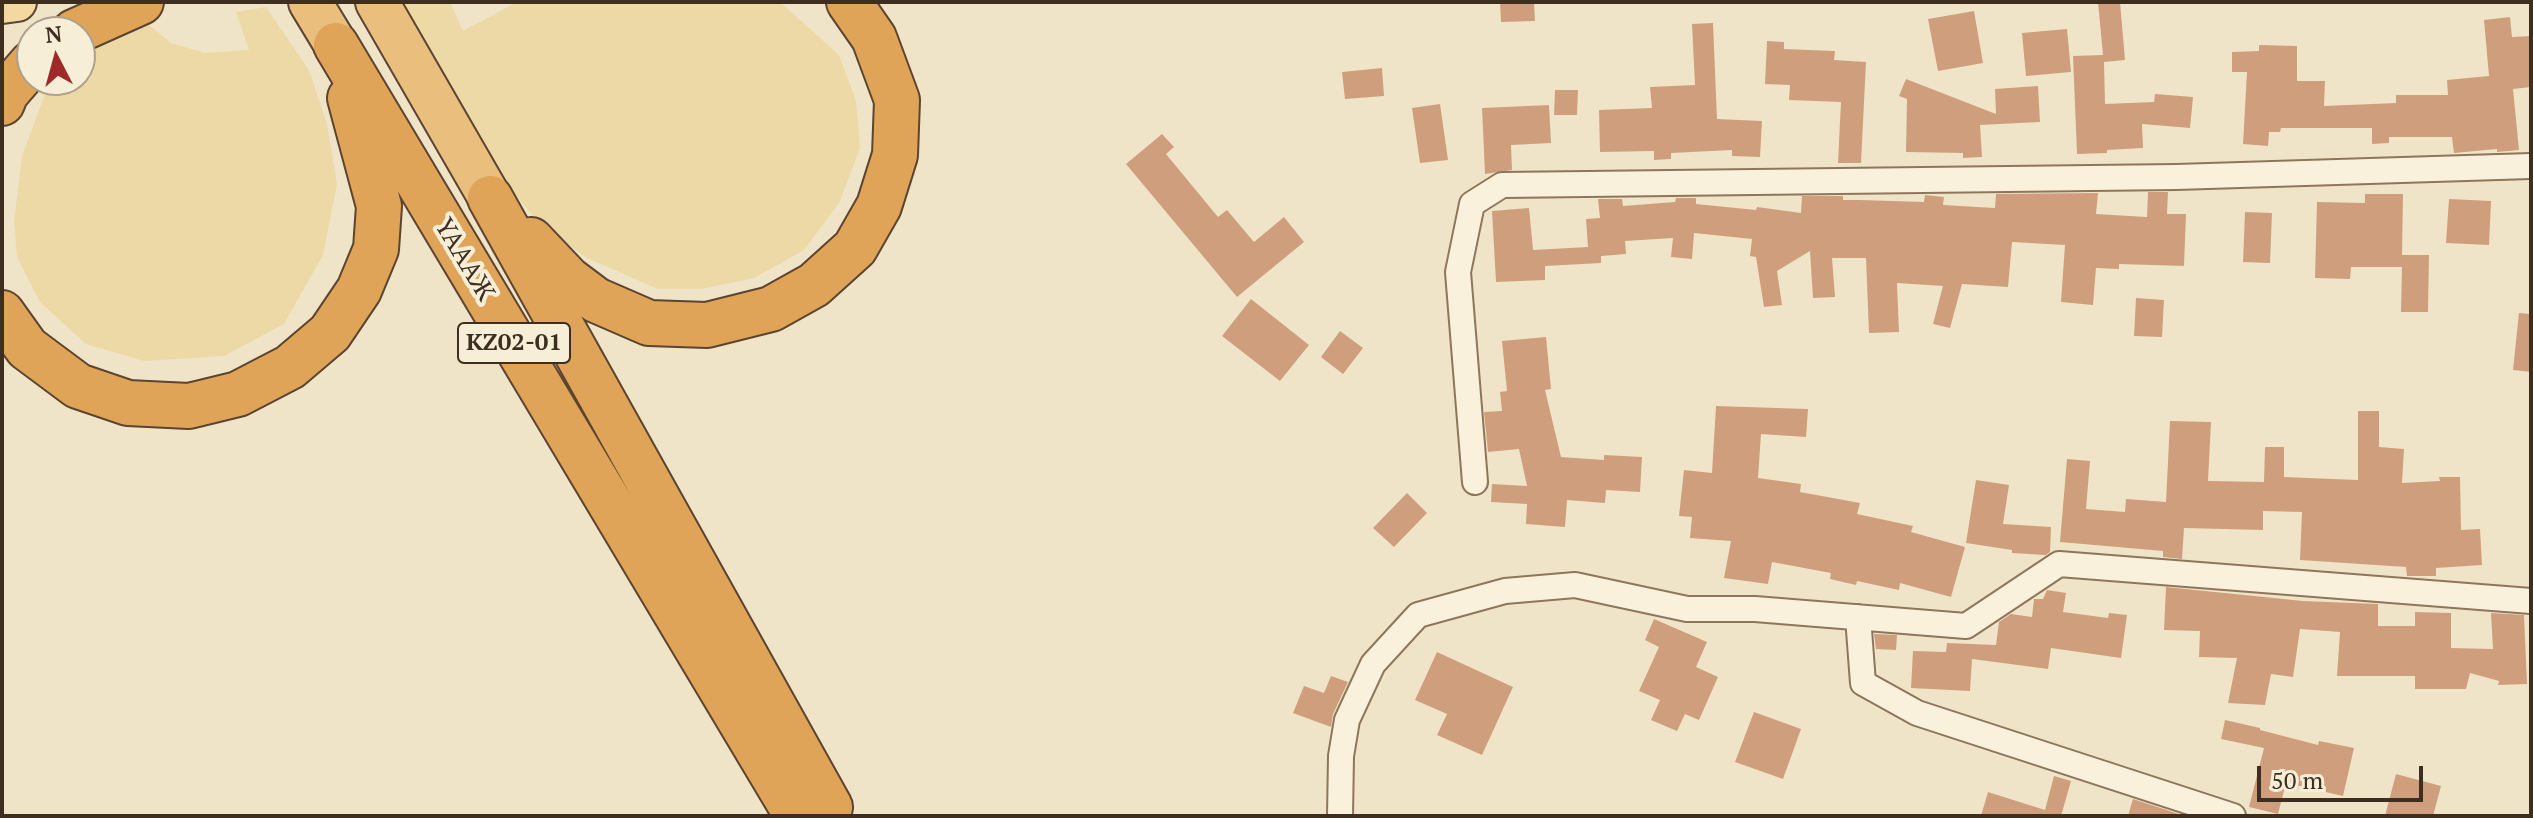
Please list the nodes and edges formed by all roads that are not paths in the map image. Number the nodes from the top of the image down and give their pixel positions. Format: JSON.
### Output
{"nodes":[{"id":1,"x":17,"y":2,"type":"edge"},
{"id":2,"x":141,"y":2,"type":"edge"},
{"id":3,"x":310,"y":2,"type":"edge"},
{"id":4,"x":377,"y":2,"type":"edge"},
{"id":5,"x":849,"y":2,"type":"edge"},
{"id":6,"x":2,"y":4,"type":"edge"},
{"id":7,"x":96,"y":22,"type":"edge"},
{"id":8,"x":336,"y":45,"type":"junction"},
{"id":9,"x":16,"y":81,"type":"edge"},
{"id":10,"x":2,"y":103,"type":"edge"},
{"id":11,"x":2531,"y":166,"type":"edge"},
{"id":12,"x":490,"y":198,"type":"junction"},
{"id":13,"x":2,"y":313,"type":"edge"},
{"id":14,"x":1475,"y":482,"type":"dead end"},
{"id":15,"x":2531,"y":601,"type":"edge"},
{"id":16,"x":1858,"y":617,"type":"junction"},
{"id":17,"x":711,"y":634,"type":"junction"},
{"id":18,"x":814,"y":814,"type":"edge"},
{"id":19,"x":1340,"y":816,"type":"edge"},
{"id":20,"x":2233,"y":816,"type":"edge"}],
"edges":[{"from":1,"to":6,"type":"main road"},
{"from":2,"to":7,"type":"highway"},
{"from":3,"to":8,"type":"highway","name":"ҮАААЖ","number":"KZ02-01"},
{"from":4,"to":12,"type":"highway","name":"ҮАААЖ","number":"KZ02-01"},
{"from":5,"to":12,"type":"highway"},
{"from":8,"to":13,"type":"highway"},
{"from":8,"to":17,"type":"highway","name":"ҮАААЖ","number":"KZ02-01"},
{"from":9,"to":10,"type":"highway"},
{"from":11,"to":14,"type":"street"},
{"from":12,"to":17,"type":"highway","name":"ҮАААЖ","number":"KZ02-01"},
{"from":15,"to":16,"type":"street"},
{"from":16,"to":19,"type":"street"},
{"from":16,"to":20,"type":"street"},
{"from":17,"to":18,"type":"highway","number":"KZ02-01"}]}
